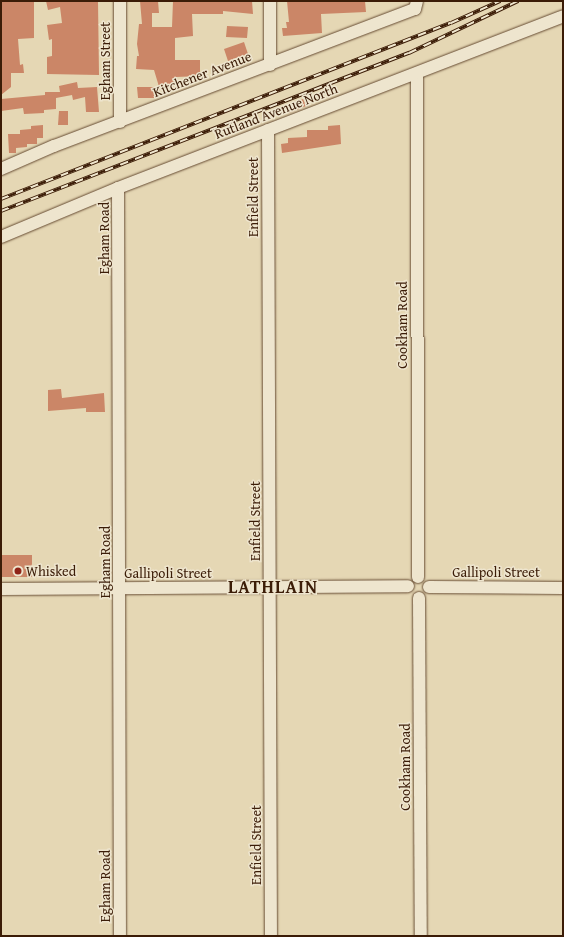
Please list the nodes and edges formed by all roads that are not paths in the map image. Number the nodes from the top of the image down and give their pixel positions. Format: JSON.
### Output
{"nodes":[{"id":1,"x":120,"y":1,"type":"edge"},
{"id":2,"x":270,"y":1,"type":"edge"},
{"id":3,"x":416,"y":5,"type":"edge"},
{"id":4,"x":563,"y":16,"type":"edge"},
{"id":5,"x":270,"y":65,"type":"junction"},
{"id":6,"x":417,"y":74,"type":"junction"},
{"id":7,"x":120,"y":122,"type":"junction"},
{"id":8,"x":268,"y":130,"type":"junction"},
{"id":9,"x":1,"y":169,"type":"edge"},
{"id":10,"x":118,"y":188,"type":"junction"},
{"id":11,"x":1,"y":237,"type":"edge"},
{"id":12,"x":418,"y":577,"type":"junction"},
{"id":13,"x":408,"y":586,"type":"junction"},
{"id":14,"x":429,"y":587,"type":"junction"},
{"id":15,"x":1,"y":588,"type":"edge"},
{"id":16,"x":120,"y":588,"type":"junction"},
{"id":17,"x":270,"y":588,"type":"junction"},
{"id":18,"x":563,"y":588,"type":"edge"},
{"id":19,"x":419,"y":598,"type":"junction"},
{"id":20,"x":120,"y":936,"type":"edge"},
{"id":21,"x":271,"y":936,"type":"edge"},
{"id":22,"x":420,"y":936,"type":"edge"}],
"edges":[{"from":1,"to":7,"type":"street","name":"Egham Street"},
{"from":2,"to":5,"type":"street"},
{"from":3,"to":5,"type":"street","name":"Kitchener Avenue"},
{"from":4,"to":6,"type":"street","name":"Rutland Avenue North"},
{"from":5,"to":7,"type":"street","name":"Kitchener Avenue"},
{"from":6,"to":8,"type":"street","name":"Rutland Avenue North"},
{"from":6,"to":12,"type":"street","name":"Cookham Road"},
{"from":7,"to":9,"type":"street","name":"Kitchener Avenue"},
{"from":8,"to":10,"type":"street","name":"Rutland Avenue North"},
{"from":8,"to":17,"type":"street","name":"Enfield Street"},
{"from":10,"to":11,"type":"street","name":"Rutland Avenue North"},
{"from":10,"to":16,"type":"street","name":"Egham Road"},
{"from":12,"to":13,"type":"street"},
{"from":12,"to":14,"type":"street"},
{"from":13,"to":17,"type":"street","name":"Gallipoli Street"},
{"from":13,"to":19,"type":"street"},
{"from":14,"to":18,"type":"street","name":"Gallipoli Street"},
{"from":14,"to":19,"type":"street"},
{"from":15,"to":16,"type":"street","name":"Gallipoli Street"},
{"from":16,"to":17,"type":"street","name":"Gallipoli Street"},
{"from":16,"to":20,"type":"street","name":"Egham Road"},
{"from":17,"to":21,"type":"street","name":"Enfield Street"},
{"from":19,"to":22,"type":"street","name":"Cookham Road"}]}
